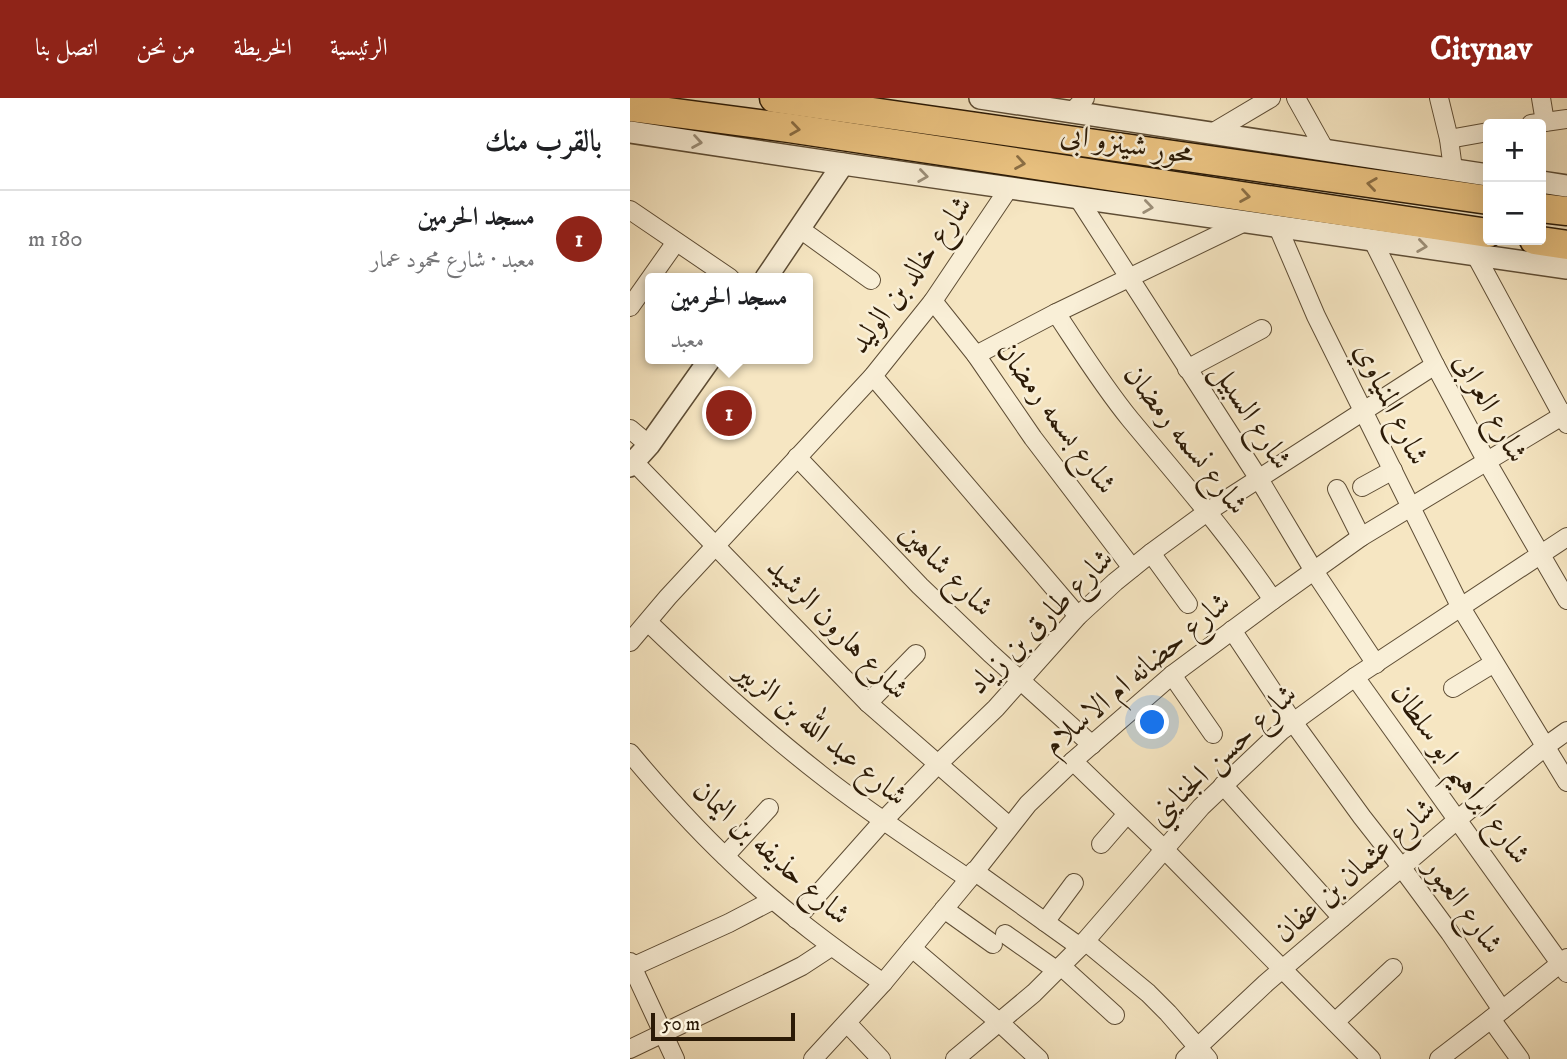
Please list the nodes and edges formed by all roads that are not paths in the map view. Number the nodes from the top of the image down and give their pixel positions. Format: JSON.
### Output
{"nodes":[{"id":1,"x":774,"y":98,"type":"edge"},
{"id":2,"x":980,"y":98,"type":"edge"},
{"id":3,"x":1271,"y":98,"type":"edge"},
{"id":4,"x":1296,"y":98,"type":"edge"},
{"id":5,"x":1439,"y":98,"type":"edge"},
{"id":6,"x":1541,"y":98,"type":"edge"},
{"id":7,"x":1037,"y":102,"type":"edge"},
{"id":8,"x":1078,"y":105,"type":"edge"},
{"id":9,"x":630,"y":107,"type":"edge"},
{"id":10,"x":1538,"y":119,"type":"edge"},
{"id":11,"x":1567,"y":119,"type":"edge"},
{"id":12,"x":1546,"y":122,"type":"edge"},
{"id":13,"x":630,"y":132,"type":"edge"},
{"id":14,"x":1212,"y":133,"type":"junction"},
{"id":15,"x":1483,"y":133,"type":"edge"},
{"id":16,"x":1449,"y":139,"type":"junction"},
{"id":17,"x":1325,"y":150,"type":"junction"},
{"id":18,"x":843,"y":164,"type":"junction"},
{"id":19,"x":1453,"y":169,"type":"junction"},
{"id":20,"x":1483,"y":174,"type":"edge"},
{"id":21,"x":1546,"y":184,"type":"edge"},
{"id":22,"x":1567,"y":186,"type":"edge"},
{"id":23,"x":1009,"y":188,"type":"junction"},
{"id":24,"x":1078,"y":198,"type":"junction"},
{"id":25,"x":1483,"y":199,"type":"edge"},
{"id":26,"x":1546,"y":209,"type":"edge"},
{"id":27,"x":630,"y":210,"type":"edge"},
{"id":28,"x":1567,"y":211,"type":"edge"},
{"id":29,"x":1247,"y":221,"type":"junction"},
{"id":30,"x":1278,"y":225,"type":"junction"},
{"id":31,"x":800,"y":229,"type":"junction"},
{"id":32,"x":1372,"y":239,"type":"junction"},
{"id":33,"x":676,"y":242,"type":"junction"},
{"id":34,"x":1546,"y":242,"type":"edge"},
{"id":35,"x":1482,"y":244,"type":"edge"},
{"id":36,"x":1567,"y":245,"type":"edge"},
{"id":37,"x":1567,"y":268,"type":"edge"},
{"id":38,"x":654,"y":273,"type":"edge"},
{"id":39,"x":722,"y":273,"type":"edge"},
{"id":40,"x":769,"y":273,"type":"edge"},
{"id":41,"x":1128,"y":278,"type":"junction"},
{"id":42,"x":871,"y":280,"type":"dead end"},
{"id":43,"x":645,"y":286,"type":"edge"},
{"id":44,"x":933,"y":301,"type":"junction"},
{"id":45,"x":630,"y":307,"type":"edge"},
{"id":46,"x":1056,"y":313,"type":"junction"},
{"id":47,"x":1262,"y":329,"type":"dead end"},
{"id":48,"x":976,"y":355,"type":"junction"},
{"id":49,"x":706,"y":364,"type":"edge"},
{"id":50,"x":1435,"y":365,"type":"junction"},
{"id":51,"x":1187,"y":369,"type":"junction"},
{"id":52,"x":873,"y":376,"type":"junction"},
{"id":53,"x":1363,"y":411,"type":"junction"},
{"id":54,"x":1565,"y":418,"type":"edge"},
{"id":55,"x":630,"y":429,"type":"edge"},
{"id":56,"x":649,"y":445,"type":"junction"},
{"id":57,"x":797,"y":457,"type":"junction"},
{"id":58,"x":1487,"y":462,"type":"junction"},
{"id":59,"x":632,"y":464,"type":"edge"},
{"id":60,"x":1393,"y":470,"type":"junction"},
{"id":61,"x":1259,"y":479,"type":"junction"},
{"id":62,"x":1362,"y":487,"type":"dead end"},
{"id":63,"x":1337,"y":489,"type":"dead end"},
{"id":64,"x":1411,"y":506,"type":"junction"},
{"id":65,"x":1207,"y":512,"type":"junction"},
{"id":66,"x":1362,"y":537,"type":"junction"},
{"id":67,"x":1567,"y":537,"type":"edge"},
{"id":68,"x":715,"y":546,"type":"junction"},
{"id":69,"x":1151,"y":553,"type":"junction"},
{"id":70,"x":1540,"y":553,"type":"junction"},
{"id":71,"x":1132,"y":568,"type":"junction"},
{"id":72,"x":1314,"y":571,"type":"junction"},
{"id":73,"x":1273,"y":600,"type":"junction"},
{"id":74,"x":1567,"y":600,"type":"edge"},
{"id":75,"x":1188,"y":604,"type":"dead end"},
{"id":76,"x":1460,"y":606,"type":"junction"},
{"id":77,"x":1078,"y":616,"type":"junction"},
{"id":78,"x":648,"y":622,"type":"junction"},
{"id":79,"x":1231,"y":630,"type":"junction"},
{"id":80,"x":630,"y":642,"type":"edge"},
{"id":81,"x":916,"y":654,"type":"dead end"},
{"id":82,"x":1494,"y":663,"type":"junction"},
{"id":83,"x":1376,"y":664,"type":"junction"},
{"id":84,"x":1172,"y":675,"type":"junction"},
{"id":85,"x":1355,"y":677,"type":"junction"},
{"id":86,"x":1021,"y":681,"type":"junction"},
{"id":87,"x":1453,"y":688,"type":"dead end"},
{"id":88,"x":868,"y":704,"type":"junction"},
{"id":89,"x":1293,"y":722,"type":"junction"},
{"id":90,"x":1567,"y":731,"type":"edge"},
{"id":91,"x":1213,"y":734,"type":"dead end"},
{"id":92,"x":1092,"y":745,"type":"junction"},
{"id":93,"x":1546,"y":746,"type":"junction"},
{"id":94,"x":630,"y":753,"type":"edge"},
{"id":95,"x":1073,"y":761,"type":"junction"},
{"id":96,"x":938,"y":764,"type":"junction"},
{"id":97,"x":1567,"y":782,"type":"edge"},
{"id":98,"x":1223,"y":785,"type":"junction"},
{"id":99,"x":769,"y":808,"type":"dead end"},
{"id":100,"x":1127,"y":814,"type":"junction"},
{"id":101,"x":1457,"y":820,"type":"junction"},
{"id":102,"x":883,"y":821,"type":"junction"},
{"id":103,"x":1009,"y":826,"type":"junction"},
{"id":104,"x":1101,"y":844,"type":"dead end"},
{"id":105,"x":1164,"y":849,"type":"junction"},
{"id":106,"x":725,"y":856,"type":"junction"},
{"id":107,"x":1402,"y":868,"type":"junction"},
{"id":108,"x":972,"y":875,"type":"junction"},
{"id":109,"x":1074,"y":883,"type":"dead end"},
{"id":110,"x":772,"y":900,"type":"junction"},
{"id":111,"x":944,"y":909,"type":"junction"},
{"id":112,"x":1342,"y":918,"type":"junction"},
{"id":113,"x":796,"y":919,"type":"junction"},
{"id":114,"x":1045,"y":922,"type":"junction"},
{"id":115,"x":1083,"y":944,"type":"junction"},
{"id":116,"x":831,"y":947,"type":"junction"},
{"id":117,"x":912,"y":948,"type":"junction"},
{"id":118,"x":1565,"y":964,"type":"edge"},
{"id":119,"x":631,"y":965,"type":"edge"},
{"id":120,"x":1059,"y":968,"type":"junction"},
{"id":121,"x":1394,"y":968,"type":"dead end"},
{"id":122,"x":1282,"y":970,"type":"junction"},
{"id":123,"x":883,"y":984,"type":"junction"},
{"id":124,"x":1115,"y":1015,"type":"dead end"},
{"id":125,"x":1497,"y":1015,"type":"junction"},
{"id":126,"x":999,"y":1022,"type":"junction"},
{"id":127,"x":1335,"y":1022,"type":"junction"},
{"id":128,"x":846,"y":1023,"type":"junction"},
{"id":129,"x":664,"y":1033,"type":"junction"},
{"id":130,"x":630,"y":1049,"type":"edge"},
{"id":131,"x":1196,"y":1055,"type":"edge"},
{"id":132,"x":674,"y":1059,"type":"edge"},
{"id":133,"x":813,"y":1059,"type":"edge"},
{"id":134,"x":881,"y":1059,"type":"edge"},
{"id":135,"x":955,"y":1059,"type":"edge"},
{"id":136,"x":1039,"y":1059,"type":"edge"},
{"id":137,"x":1371,"y":1059,"type":"edge"},
{"id":138,"x":1439,"y":1059,"type":"edge"},
{"id":139,"x":1520,"y":1059,"type":"edge"}],
"edges":[{"from":25,"to":1,"type":"main road","name":"محور شينزو ابى","one_way":true},
{"from":2,"to":7,"type":"street"},
{"from":3,"to":14,"type":"street"},
{"from":4,"to":17,"type":"street"},
{"from":5,"to":16,"type":"street"},
{"from":6,"to":10,"type":"street"},
{"from":7,"to":8,"type":"street"},
{"from":8,"to":14,"type":"street"},
{"from":9,"to":35,"type":"main road","name":"محور شينزو ابى","one_way":true},
{"from":11,"to":12,"type":"street"},
{"from":13,"to":18,"type":"street","one_way":true},
{"from":14,"to":17,"type":"street"},
{"from":15,"to":16,"type":"street"},
{"from":16,"to":19,"type":"street"},
{"from":17,"to":19,"type":"street"},
{"from":18,"to":23,"type":"street","one_way":true},
{"from":18,"to":31,"type":"street"},
{"from":19,"to":20,"type":"street"},
{"from":21,"to":22,"type":"street"},
{"from":23,"to":24,"type":"street"},
{"from":23,"to":44,"type":"street","name":"شارع خالد بن الوليد"},
{"from":24,"to":29,"type":"street","one_way":true},
{"from":24,"to":41,"type":"street","name":"شارع السبيل"},
{"from":26,"to":28,"type":"main road"},
{"from":27,"to":33,"type":"street"},
{"from":29,"to":30,"type":"street"},
{"from":29,"to":41,"type":"street"},
{"from":30,"to":32,"type":"street"},
{"from":30,"to":53,"type":"street","name":"شارع المنياوي"},
{"from":31,"to":40,"type":"street"},
{"from":31,"to":42,"type":"street"},
{"from":32,"to":35,"type":"street","one_way":true},
{"from":32,"to":50,"type":"street","name":"شارع العرابى"},
{"from":33,"to":38,"type":"street"},
{"from":33,"to":39,"type":"street"},
{"from":34,"to":36,"type":"main road"},
{"from":35,"to":37,"type":"street"},
{"from":35,"to":54,"type":"street"},
{"from":41,"to":46,"type":"street"},
{"from":41,"to":51,"type":"street","name":"شارع السبيل"},
{"from":43,"to":45,"type":"street"},
{"from":44,"to":48,"type":"street","name":"شارع بسمه رمضان"},
{"from":44,"to":52,"type":"street","name":"شارع خالد بن الوليد"},
{"from":46,"to":48,"type":"street"},
{"from":46,"to":65,"type":"street","name":"شارع نسمه رمضان"},
{"from":47,"to":51,"type":"street"},
{"from":48,"to":71,"type":"street","name":"شارع بسمه رمضان"},
{"from":49,"to":56,"type":"street"},
{"from":50,"to":53,"type":"street","name":"شارع طارق بن زياد"},
{"from":50,"to":58,"type":"street","name":"شارع العرابى"},
{"from":51,"to":61,"type":"street","name":"شارع السبيل"},
{"from":52,"to":57,"type":"street","name":"شارع خالد بن الوليد"},
{"from":52,"to":77,"type":"street"},
{"from":53,"to":60,"type":"street","name":"شارع المنياوي"},
{"from":53,"to":61,"type":"street","name":"شارع طارق بن زياد"},
{"from":54,"to":58,"type":"street","name":"شارع حضانه ام الاسلام"},
{"from":55,"to":56,"type":"street"},
{"from":56,"to":59,"type":"street"},
{"from":57,"to":68,"type":"street","name":"شارع خالد بن الوليد"},
{"from":57,"to":86,"type":"street","name":"شارع شاهين"},
{"from":58,"to":64,"type":"street","name":"شارع حضانه ام الاسلام"},
{"from":58,"to":70,"type":"street","name":"شارع العرابى"},
{"from":59,"to":68,"type":"street","name":"شارع هارون الرشيد"},
{"from":60,"to":62,"type":"street"},
{"from":60,"to":64,"type":"street","name":"شارع المنياوي"},
{"from":61,"to":65,"type":"street","name":"شارع طارق بن زياد"},
{"from":61,"to":72,"type":"street","name":"شارع السبيل"},
{"from":63,"to":66,"type":"street"},
{"from":64,"to":66,"type":"street","name":"شارع حضانه ام الاسلام"},
{"from":64,"to":76,"type":"street","name":"شارع المنياوي"},
{"from":65,"to":69,"type":"street","name":"شارع طارق بن زياد"},
{"from":65,"to":73,"type":"street","name":"شارع نسمه رمضان"},
{"from":66,"to":72,"type":"street","name":"شارع حضانه ام الاسلام"},
{"from":67,"to":70,"type":"street","name":"شارع حسن الجنايني"},
{"from":68,"to":78,"type":"street","name":"شارع خالد بن الوليد"},
{"from":68,"to":88,"type":"street","name":"شارع هارون الرشيد"},
{"from":69,"to":71,"type":"street","name":"شارع طارق بن زياد"},
{"from":69,"to":75,"type":"street"},
{"from":70,"to":74,"type":"street","name":"شارع العرابى"},
{"from":70,"to":76,"type":"street","name":"شارع حسن الجنايني"},
{"from":71,"to":77,"type":"street","name":"شارع طارق بن زياد"},
{"from":72,"to":73,"type":"street","name":"شارع حضانه ام الاسلام"},
{"from":72,"to":83,"type":"street","name":"شارع السبيل"},
{"from":73,"to":79,"type":"street","name":"شارع حضانه ام الاسلام"},
{"from":76,"to":82,"type":"street","name":"شارع المنياوي"},
{"from":76,"to":83,"type":"street","name":"شارع حسن الجنايني"},
{"from":77,"to":86,"type":"street","name":"شارع طارق بن زياد"},
{"from":78,"to":80,"type":"street","name":"شارع خالد بن الوليد"},
{"from":78,"to":102,"type":"street","name":"شارع عبد الله بن الزبير"},
{"from":79,"to":84,"type":"street","name":"شارع حضانه ام الاسلام"},
{"from":79,"to":89,"type":"street","name":"شارع العبور"},
{"from":81,"to":88,"type":"street"},
{"from":82,"to":87,"type":"street"},
{"from":82,"to":93,"type":"street","name":"شارع المنياوي"},
{"from":83,"to":85,"type":"street","name":"شارع حسن الجنايني"},
{"from":84,"to":91,"type":"street"},
{"from":84,"to":92,"type":"street","name":"شارع حضانه ام الاسلام"},
{"from":85,"to":89,"type":"street","name":"شارع حسن الجنايني"},
{"from":85,"to":101,"type":"street","name":"شارع ابراهيم ابو سلطان"},
{"from":86,"to":92,"type":"street","name":"شارع شاهين"},
{"from":86,"to":96,"type":"street","name":"شارع طارق بن زياد"},
{"from":88,"to":96,"type":"street","name":"شارع هارون الرشيد"},
{"from":89,"to":98,"type":"street","name":"شارع حسن الجنايني"},
{"from":89,"to":107,"type":"street","name":"شارع العبور"},
{"from":90,"to":93,"type":"street","name":"شارع عثمان بن عفان"},
{"from":92,"to":95,"type":"street","name":"شارع حضانه ام الاسلام"},
{"from":93,"to":97,"type":"street","name":"شارع المنياوي"},
{"from":93,"to":101,"type":"street","name":"شارع عثمان بن عفان"},
{"from":94,"to":106,"type":"street","name":"شارع حذيفه بن اليمان"},
{"from":95,"to":100,"type":"street"},
{"from":95,"to":103,"type":"street","name":"شارع حضانه ام الاسلام"},
{"from":96,"to":102,"type":"street","name":"شارع طارق بن زياد"},
{"from":96,"to":103,"type":"street","name":"شارع هارون الرشيد"},
{"from":98,"to":105,"type":"street","name":"شارع حسن الجنايني"},
{"from":98,"to":112,"type":"street"},
{"from":99,"to":106,"type":"street"},
{"from":100,"to":104,"type":"street"},
{"from":100,"to":105,"type":"street"},
{"from":101,"to":107,"type":"street","name":"شارع عثمان بن عفان"},
{"from":101,"to":118,"type":"street","name":"شارع ابراهيم ابو سلطان"},
{"from":102,"to":108,"type":"street","name":"شارع عبد الله بن الزبير"},
{"from":102,"to":113,"type":"street","name":"شارع طارق بن زياد"},
{"from":103,"to":108,"type":"street","name":"شارع حضانه ام الاسلام"},
{"from":105,"to":115,"type":"street","name":"شارع حسن الجنايني"},
{"from":105,"to":122,"type":"street"},
{"from":106,"to":110,"type":"street","name":"شارع حذيفه بن اليمان"},
{"from":107,"to":112,"type":"street","name":"شارع عثمان بن عفان"},
{"from":107,"to":125,"type":"street","name":"شارع العبور"},
{"from":108,"to":111,"type":"street","name":"شارع حضانه ام الاسلام"},
{"from":108,"to":114,"type":"street","name":"شارع عبد الله بن الزبير"},
{"from":109,"to":114,"type":"street"},
{"from":110,"to":113,"type":"street","name":"شارع حذيفه بن اليمان"},
{"from":110,"to":119,"type":"street"},
{"from":111,"to":117,"type":"street","name":"شارع حضانه ام الاسلام"},
{"from":111,"to":120,"type":"street"},
{"from":112,"to":122,"type":"street","name":"شارع عثمان بن عفان"},
{"from":113,"to":116,"type":"street","name":"شارع حذيفه بن اليمان"},
{"from":114,"to":115,"type":"street","name":"شارع عبد الله بن الزبير"},
{"from":115,"to":120,"type":"street","name":"شارع حسن الجنايني"},
{"from":115,"to":131,"type":"street","name":"شارع عبد الله بن الزبير"},
{"from":116,"to":123,"type":"street","name":"شارع حذيفه بن اليمان"},
{"from":116,"to":129,"type":"street"},
{"from":117,"to":123,"type":"street","name":"شارع حضانه ام الاسلام"},
{"from":117,"to":126,"type":"street"},
{"from":118,"to":125,"type":"street"},
{"from":119,"to":129,"type":"street"},
{"from":120,"to":124,"type":"street"},
{"from":120,"to":126,"type":"street","name":"شارع حسن الجنايني"},
{"from":121,"to":127,"type":"street"},
{"from":122,"to":127,"type":"street"},
{"from":122,"to":131,"type":"street","name":"شارع عثمان بن عفان"},
{"from":123,"to":128,"type":"street","name":"شارع حضانه ام الاسلام"},
{"from":125,"to":138,"type":"street"},
{"from":125,"to":139,"type":"street","name":"شارع العبور"},
{"from":126,"to":135,"type":"street","name":"شارع حسن الجنايني"},
{"from":126,"to":136,"type":"street"},
{"from":127,"to":137,"type":"street"},
{"from":128,"to":133,"type":"street","name":"شارع حضانه ام الاسلام"},
{"from":128,"to":134,"type":"street"},
{"from":129,"to":130,"type":"street"},
{"from":129,"to":132,"type":"street"}]}
